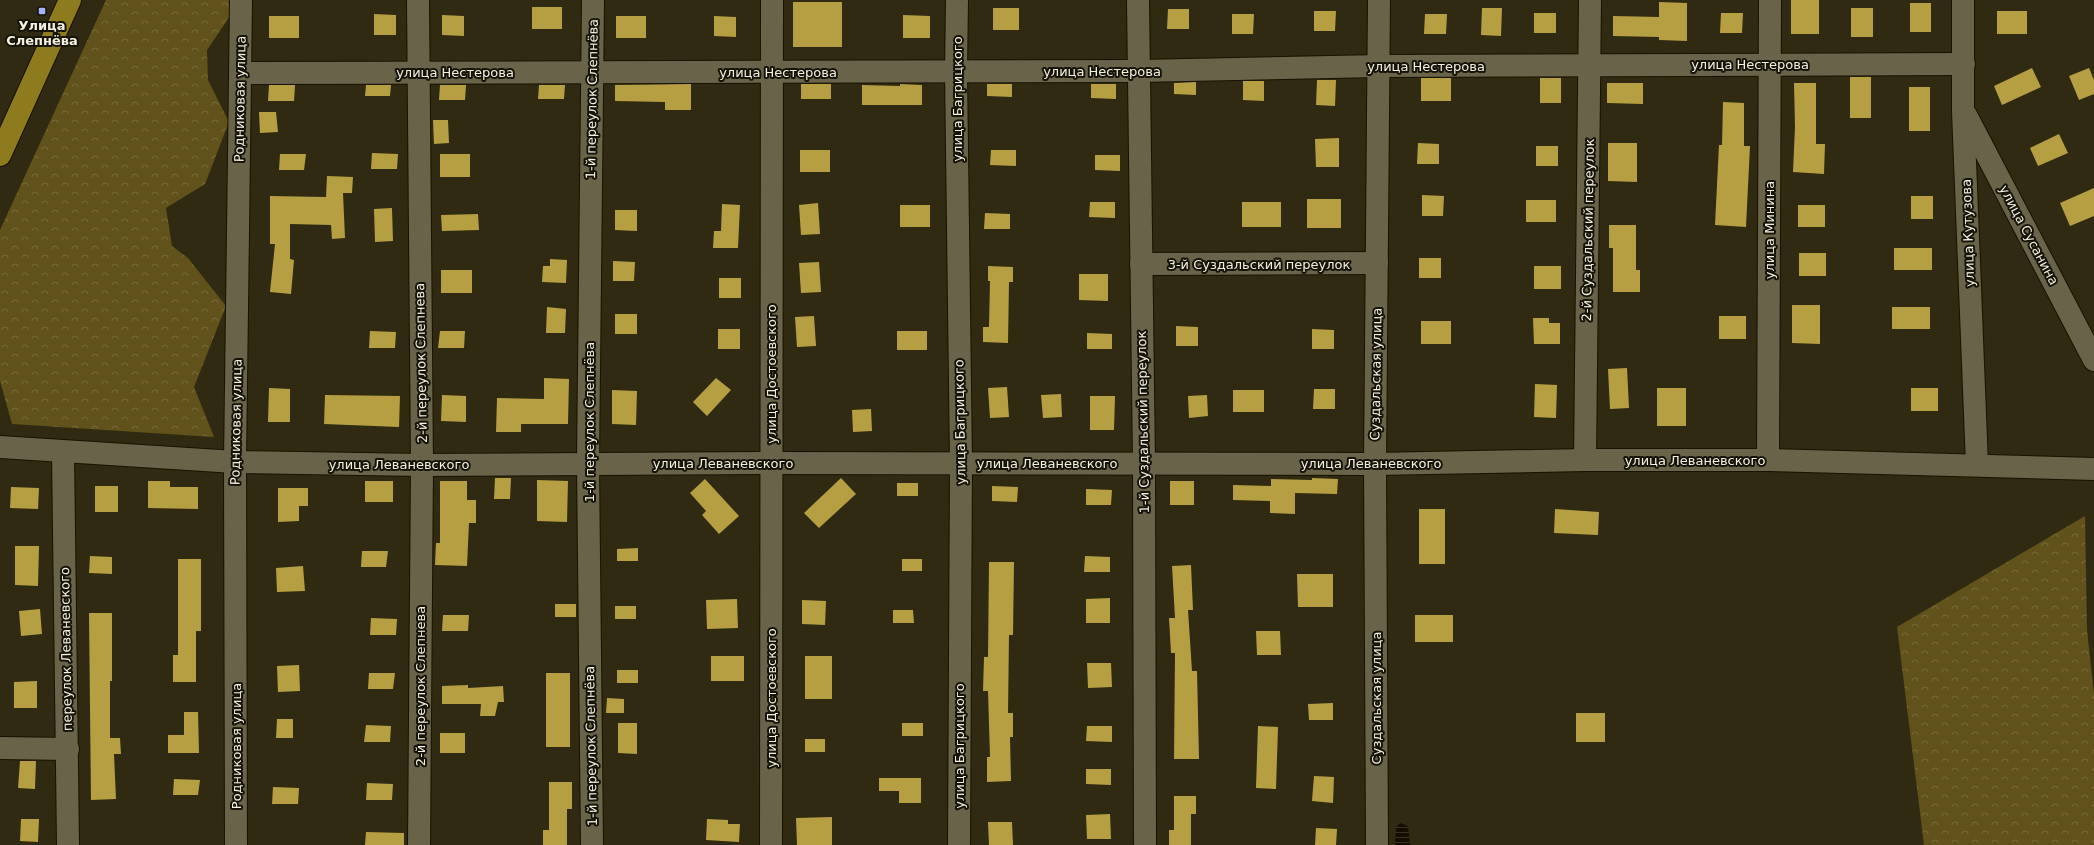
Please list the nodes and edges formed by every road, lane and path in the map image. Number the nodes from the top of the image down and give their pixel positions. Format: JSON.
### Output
{"nodes":[{"id":1,"x":70,"y":0,"type":"edge"},
{"id":2,"x":241,"y":0,"type":"edge"},
{"id":3,"x":418,"y":0,"type":"edge"},
{"id":4,"x":593,"y":0,"type":"edge"},
{"id":5,"x":772,"y":0,"type":"edge"},
{"id":6,"x":957,"y":0,"type":"edge"},
{"id":7,"x":1138,"y":0,"type":"edge"},
{"id":8,"x":1379,"y":0,"type":"edge"},
{"id":9,"x":1590,"y":0,"type":"edge"},
{"id":10,"x":1770,"y":0,"type":"edge"},
{"id":11,"x":1963,"y":0,"type":"edge"},
{"id":12,"x":1769,"y":64,"type":"junction"},
{"id":13,"x":1964,"y":64,"type":"junction"},
{"id":14,"x":1590,"y":65,"type":"junction"},
{"id":15,"x":1379,"y":66,"type":"junction"},
{"id":16,"x":956,"y":71,"type":"junction"},
{"id":17,"x":1138,"y":71,"type":"junction"},
{"id":18,"x":418,"y":72,"type":"junction"},
{"id":19,"x":241,"y":73,"type":"junction"},
{"id":20,"x":593,"y":73,"type":"junction"},
{"id":21,"x":770,"y":73,"type":"junction"},
{"id":22,"x":1963,"y":111,"type":"junction"},
{"id":23,"x":0,"y":155,"type":"edge"},
{"id":24,"x":1377,"y":263,"type":"junction"},
{"id":25,"x":1141,"y":264,"type":"junction"},
{"id":26,"x":2094,"y":360,"type":"edge"},
{"id":27,"x":0,"y":447,"type":"edge"},
{"id":28,"x":63,"y":452,"type":"junction"},
{"id":29,"x":1585,"y":460,"type":"junction"},
{"id":30,"x":1768,"y":460,"type":"junction"},
{"id":31,"x":235,"y":462,"type":"junction"},
{"id":32,"x":1144,"y":462,"type":"junction"},
{"id":33,"x":588,"y":463,"type":"junction"},
{"id":34,"x":772,"y":463,"type":"junction"},
{"id":35,"x":961,"y":463,"type":"junction"},
{"id":36,"x":422,"y":464,"type":"junction"},
{"id":37,"x":1375,"y":464,"type":"junction"},
{"id":38,"x":1977,"y":465,"type":"junction"},
{"id":39,"x":2094,"y":469,"type":"edge"},
{"id":40,"x":0,"y":748,"type":"edge"},
{"id":41,"x":68,"y":749,"type":"junction"},
{"id":42,"x":68,"y":845,"type":"edge"},
{"id":43,"x":236,"y":845,"type":"edge"},
{"id":44,"x":419,"y":845,"type":"edge"},
{"id":45,"x":592,"y":845,"type":"edge"},
{"id":46,"x":771,"y":845,"type":"edge"},
{"id":47,"x":958,"y":845,"type":"edge"},
{"id":48,"x":1145,"y":845,"type":"edge"},
{"id":49,"x":1377,"y":845,"type":"edge"}],
"edges":[{"from":1,"to":23,"type":"main road"},
{"from":2,"to":19,"type":"street","name":"Родниковая улица"},
{"from":3,"to":18,"type":"street","name":"2-й переулок Слепнева"},
{"from":4,"to":20,"type":"street","name":"1-й переулок Слепнёва"},
{"from":5,"to":21,"type":"street","name":"улица Достоевского"},
{"from":6,"to":16,"type":"street","name":"улица Багрицкого"},
{"from":7,"to":17,"type":"street","name":"1-й Суздальский переулок"},
{"from":8,"to":15,"type":"street","name":"Суздальская улица"},
{"from":9,"to":14,"type":"street","name":"2-й Суздальский переулок"},
{"from":10,"to":12,"type":"street","name":"улица Минина"},
{"from":11,"to":13,"type":"street","name":"улица Кутузова"},
{"from":12,"to":13,"type":"street","name":"улица Нестерова"},
{"from":12,"to":14,"type":"street","name":"улица Нестерова"},
{"from":12,"to":30,"type":"street","name":"улица Минина"},
{"from":13,"to":22,"type":"street","name":"улица Кутузова"},
{"from":14,"to":15,"type":"street","name":"улица Нестерова"},
{"from":14,"to":29,"type":"street","name":"2-й Суздальский переулок"},
{"from":15,"to":17,"type":"street","name":"улица Нестерова"},
{"from":15,"to":24,"type":"street","name":"Суздальская улица"},
{"from":16,"to":17,"type":"street","name":"улица Нестерова"},
{"from":16,"to":21,"type":"street","name":"улица Нестерова"},
{"from":16,"to":35,"type":"street","name":"улица Багрицкого"},
{"from":17,"to":25,"type":"street","name":"1-й Суздальский переулок"},
{"from":18,"to":19,"type":"street","name":"улица Нестерова"},
{"from":18,"to":20,"type":"street","name":"улица Нестерова"},
{"from":18,"to":36,"type":"street","name":"2-й переулок Слепнева"},
{"from":19,"to":31,"type":"street","name":"Родниковая улица"},
{"from":20,"to":21,"type":"street","name":"улица Нестерова"},
{"from":20,"to":33,"type":"street","name":"1-й переулок Слепнёва"},
{"from":21,"to":34,"type":"street","name":"улица Достоевского"},
{"from":22,"to":26,"type":"street","name":"улица Сусанина"},
{"from":22,"to":38,"type":"street","name":"улица Кутузова"},
{"from":24,"to":25,"type":"street","name":"3-й Суздальский переулок"},
{"from":24,"to":37,"type":"street","name":"Суздальская улица"},
{"from":25,"to":32,"type":"street","name":"1-й Суздальский переулок"},
{"from":27,"to":28,"type":"street","name":"улица Леваневского"},
{"from":28,"to":31,"type":"street","name":"улица Леваневского"},
{"from":28,"to":41,"type":"street","name":"переулок Леваневского"},
{"from":29,"to":30,"type":"street","name":"улица Леваневского"},
{"from":29,"to":37,"type":"street","name":"улица Леваневского"},
{"from":30,"to":38,"type":"street","name":"улица Леваневского"},
{"from":31,"to":36,"type":"street","name":"улица Леваневского"},
{"from":31,"to":43,"type":"street","name":"Родниковая улица"},
{"from":32,"to":35,"type":"street","name":"улица Леваневского"},
{"from":32,"to":37,"type":"street","name":"улица Леваневского"},
{"from":32,"to":48,"type":"street","name":"1-й Суздальский переулок"},
{"from":33,"to":34,"type":"street","name":"улица Леваневского"},
{"from":33,"to":36,"type":"street","name":"улица Леваневского"},
{"from":33,"to":45,"type":"street","name":"1-й переулок Слепнёва"},
{"from":34,"to":35,"type":"street","name":"улица Леваневского"},
{"from":34,"to":46,"type":"street","name":"улица Достоевского"},
{"from":35,"to":47,"type":"street","name":"улица Багрицкого"},
{"from":36,"to":44,"type":"street","name":"2-й переулок Слепнева"},
{"from":37,"to":49,"type":"street","name":"Суздальская улица"},
{"from":38,"to":39,"type":"street","name":"улица Леваневского"},
{"from":40,"to":41,"type":"street"},
{"from":41,"to":42,"type":"street","name":"переулок Леваневского"}]}
